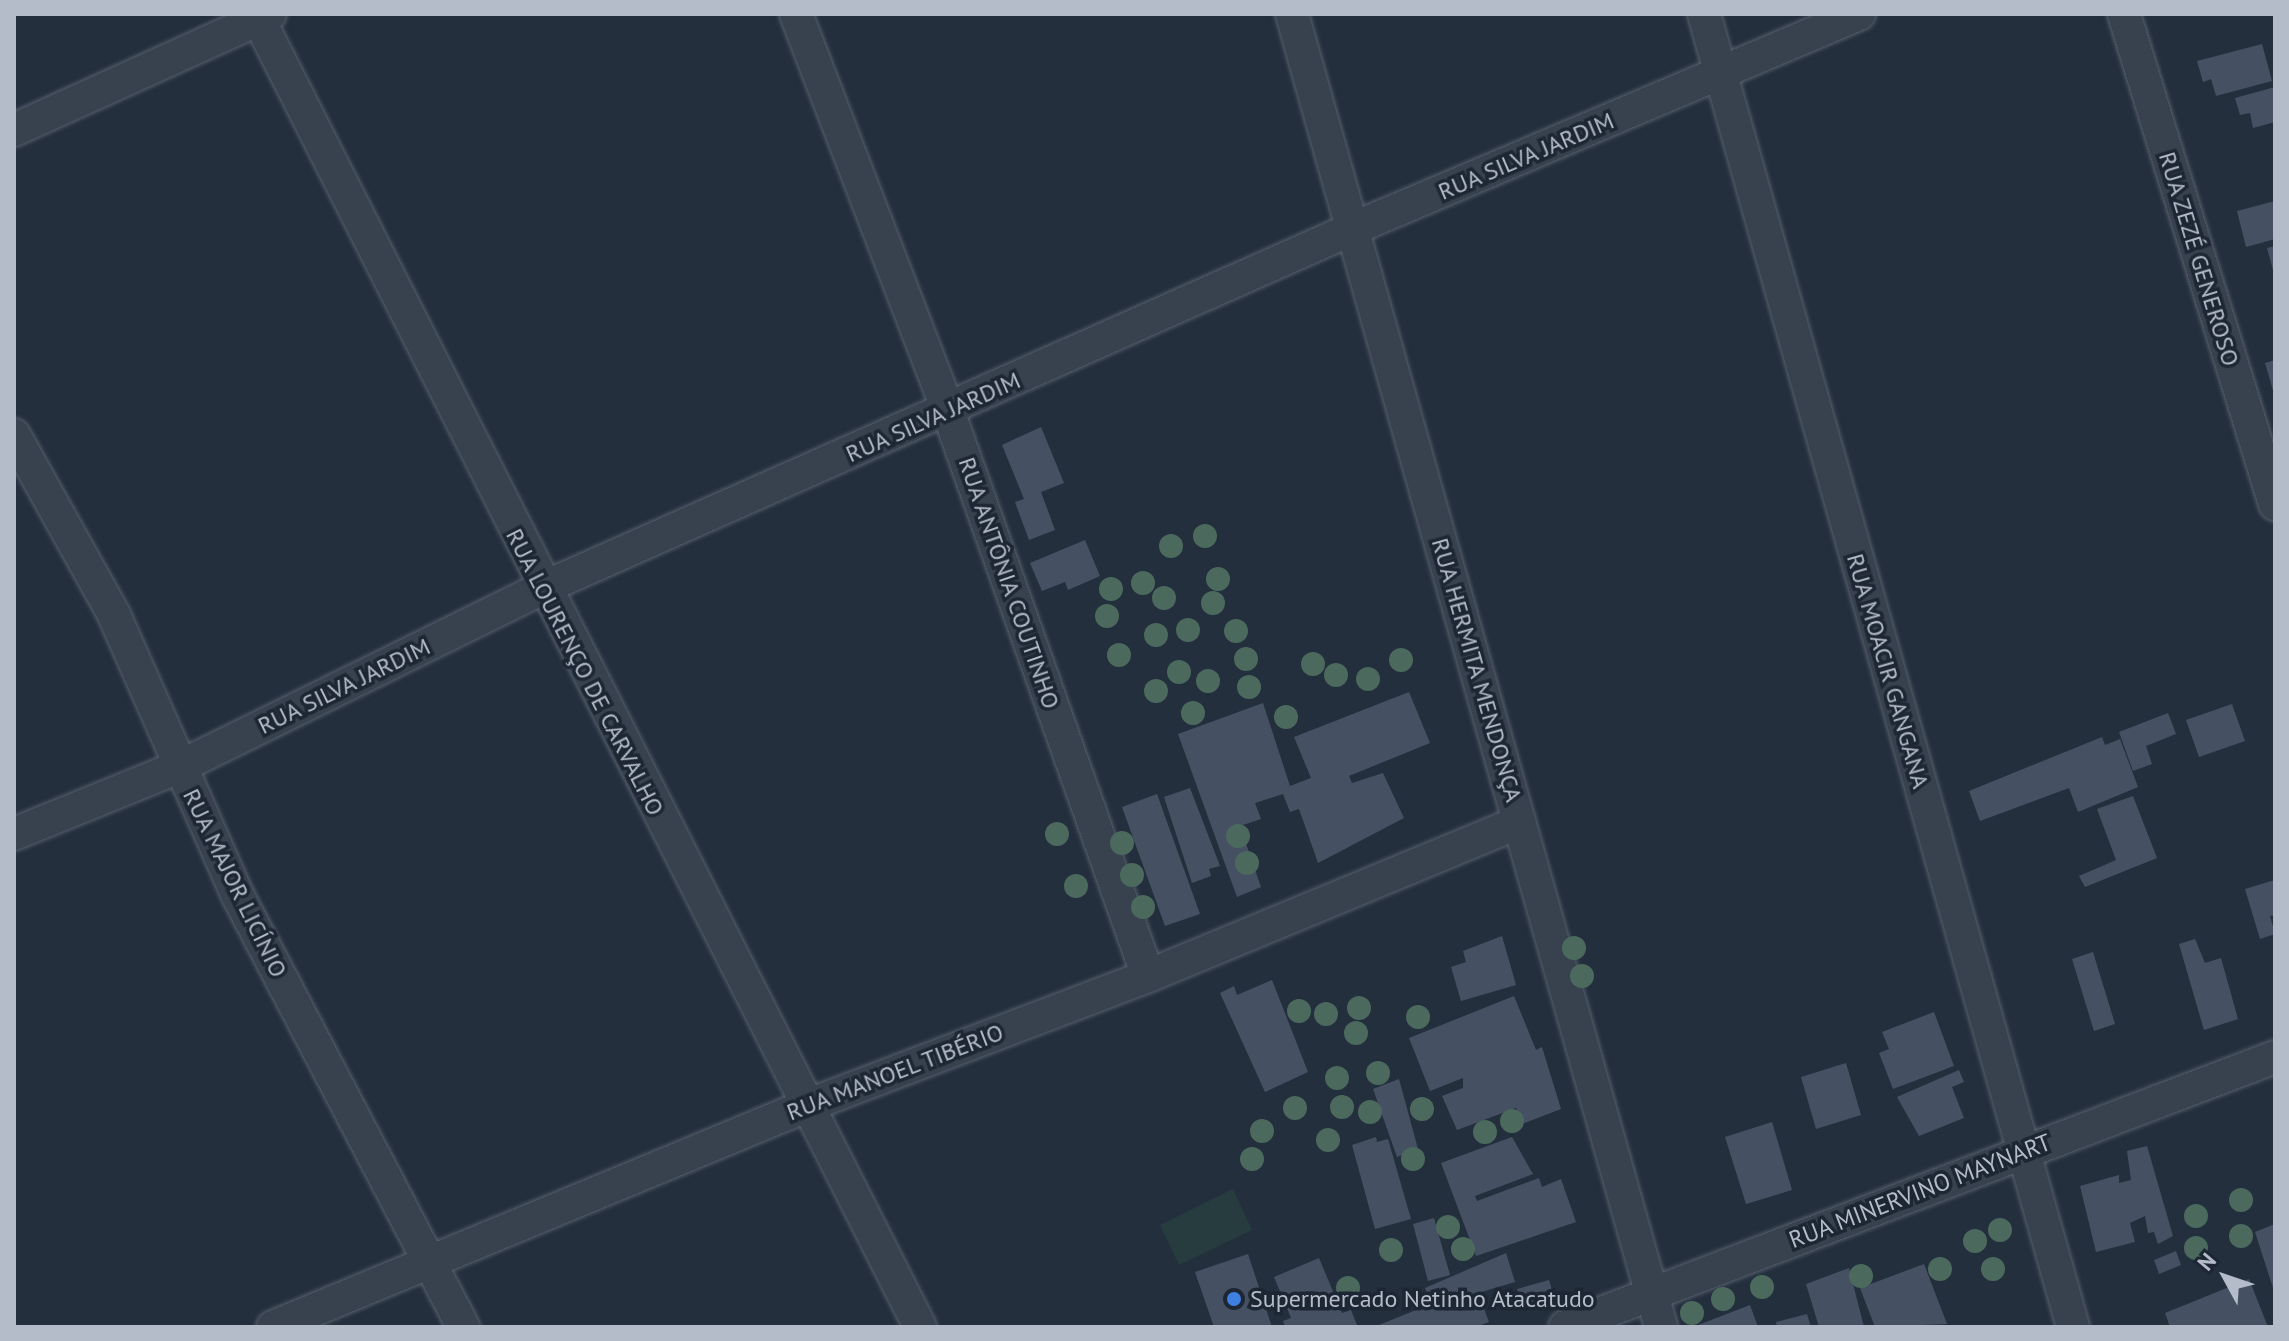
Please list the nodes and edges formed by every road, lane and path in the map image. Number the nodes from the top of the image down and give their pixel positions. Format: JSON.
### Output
{"nodes":[{"id":1,"x":796,"y":14,"type":"edge"},
{"id":2,"x":1292,"y":14,"type":"edge"},
{"id":3,"x":1704,"y":14,"type":"edge"},
{"id":4,"x":1859,"y":14,"type":"edge"},
{"id":5,"x":2124,"y":14,"type":"edge"},
{"id":6,"x":262,"y":16,"type":"edge"},
{"id":7,"x":1722,"y":74,"type":"junction"},
{"id":8,"x":14,"y":130,"type":"edge"},
{"id":9,"x":1352,"y":229,"type":"junction"},
{"id":10,"x":948,"y":411,"type":"junction"},
{"id":11,"x":14,"y":435,"type":"edge"},
{"id":12,"x":2275,"y":504,"type":"edge"},
{"id":13,"x":543,"y":588,"type":"junction"},
{"id":14,"x":179,"y":767,"type":"junction"},
{"id":15,"x":1519,"y":822,"type":"junction"},
{"id":16,"x":14,"y":834,"type":"edge"},
{"id":17,"x":1148,"y":976,"type":"junction"},
{"id":18,"x":2275,"y":1057,"type":"edge"},
{"id":19,"x":806,"y":1106,"type":"junction"},
{"id":20,"x":2022,"y":1152,"type":"junction"},
{"id":21,"x":430,"y":1259,"type":"junction"},
{"id":22,"x":1652,"y":1293,"type":"junction"},
{"id":23,"x":273,"y":1327,"type":"edge"},
{"id":24,"x":463,"y":1327,"type":"edge"},
{"id":25,"x":920,"y":1327,"type":"edge"},
{"id":26,"x":1565,"y":1327,"type":"edge"},
{"id":27,"x":1661,"y":1327,"type":"edge"},
{"id":28,"x":2073,"y":1327,"type":"edge"}],
"edges":[{"from":1,"to":10,"type":"street","name":"RUA ANTÔNIA COUTINHO"},
{"from":2,"to":9,"type":"street","name":"RUA HERMITA MENDONÇA"},
{"from":3,"to":7,"type":"street","name":"RUA MOACIR GANGANA"},
{"from":4,"to":7,"type":"street","name":"RUA SILVA JARDIM"},
{"from":5,"to":12,"type":"street","name":"RUA ZEZÉ GENEROSO"},
{"from":6,"to":8,"type":"street"},
{"from":6,"to":13,"type":"street","name":"RUA LOURENÇO DE CARVALHO"},
{"from":7,"to":9,"type":"street","name":"RUA SILVA JARDIM"},
{"from":7,"to":20,"type":"street","name":"RUA MOACIR GANGANA"},
{"from":9,"to":10,"type":"street","name":"RUA SILVA JARDIM"},
{"from":9,"to":15,"type":"street","name":"RUA HERMITA MENDONÇA"},
{"from":10,"to":13,"type":"street","name":"RUA SILVA JARDIM"},
{"from":10,"to":17,"type":"street","name":"RUA ANTÔNIA COUTINHO"},
{"from":11,"to":14,"type":"street","name":"RUA MAJOR LICÍNIO"},
{"from":13,"to":14,"type":"street","name":"RUA SILVA JARDIM"},
{"from":13,"to":19,"type":"street","name":"RUA LOURENÇO DE CARVALHO"},
{"from":14,"to":16,"type":"street","name":"RUA SILVA JARDIM"},
{"from":14,"to":21,"type":"street","name":"RUA MAJOR LICÍNIO"},
{"from":15,"to":17,"type":"street","name":"RUA MANOEL TIBÉRIO"},
{"from":15,"to":22,"type":"street","name":"RUA HERMITA MENDONÇA"},
{"from":17,"to":19,"type":"street","name":"RUA MANOEL TIBÉRIO"},
{"from":18,"to":20,"type":"street","name":"RUA MINERVINO MAYNART"},
{"from":19,"to":21,"type":"street","name":"RUA MANOEL TIBÉRIO"},
{"from":19,"to":25,"type":"street","name":"RUA LOURENÇO DE CARVALHO"},
{"from":20,"to":22,"type":"street","name":"RUA MINERVINO MAYNART"},
{"from":20,"to":28,"type":"street","name":"RUA MOACIR GANGANA"},
{"from":21,"to":23,"type":"street","name":"RUA MANOEL TIBÉRIO"},
{"from":21,"to":24,"type":"street","name":"RUA MAJOR LICÍNIO"},
{"from":22,"to":26,"type":"street","name":"RUA MINERVINO MAYNART"},
{"from":22,"to":27,"type":"street","name":"RUA HERMITA MENDONÇA"}]}
